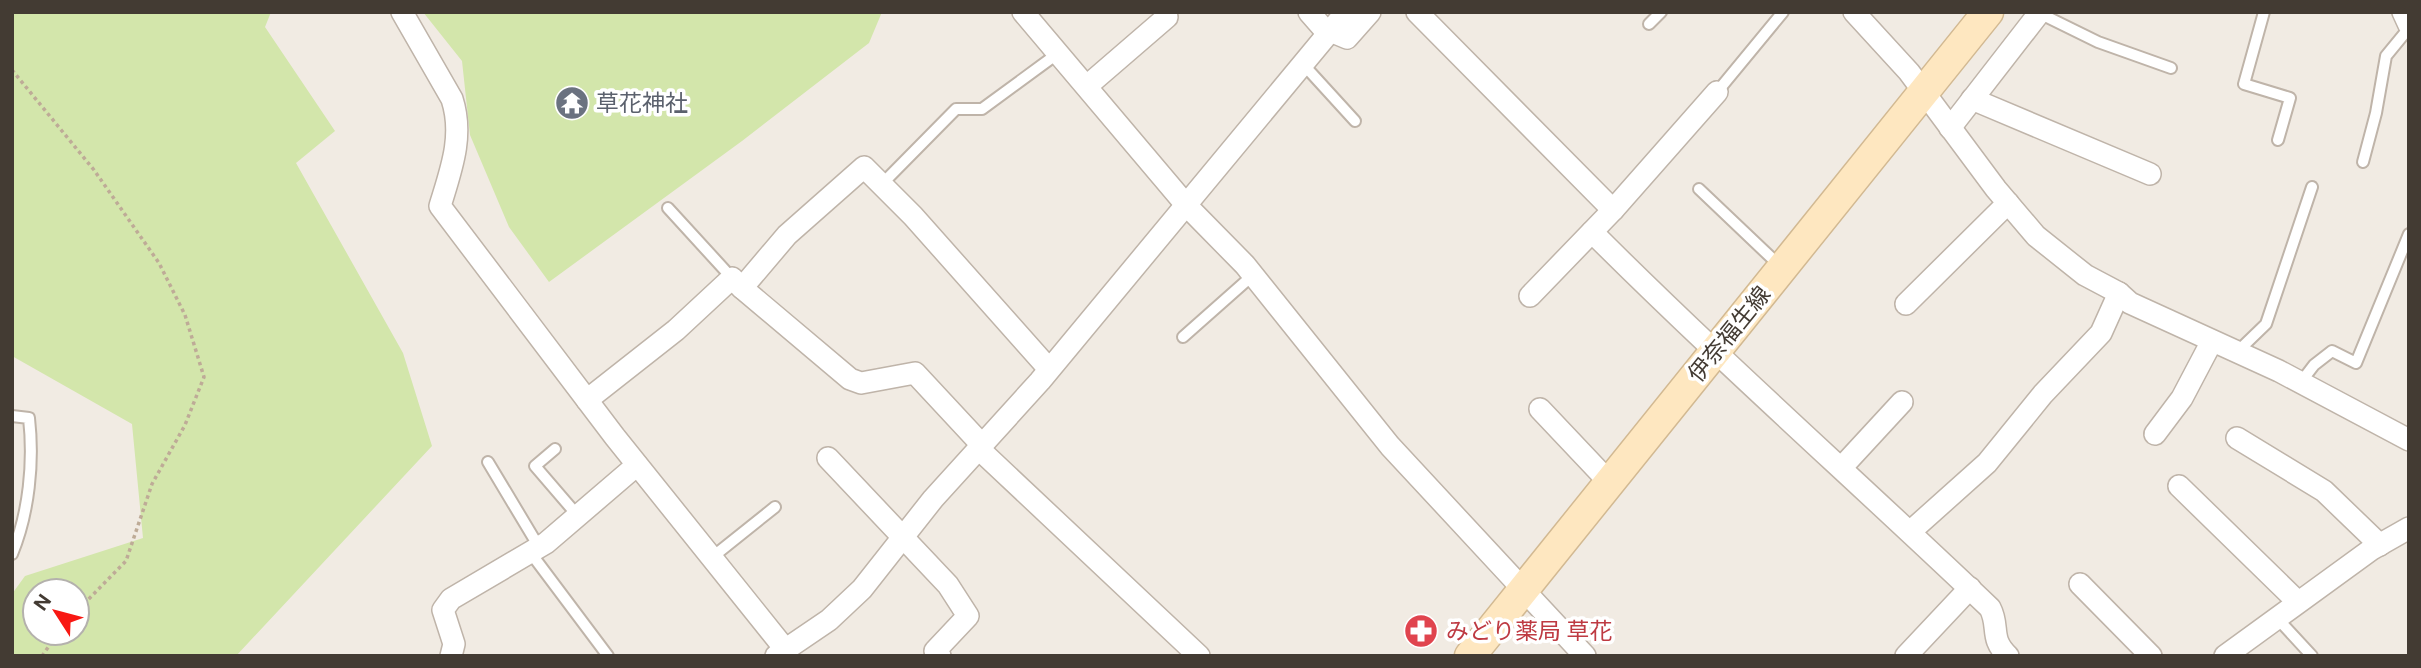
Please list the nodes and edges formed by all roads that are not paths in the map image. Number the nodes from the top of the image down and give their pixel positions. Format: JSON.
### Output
{"nodes":[{"id":1,"x":402,"y":12,"type":"edge"},
{"id":2,"x":1023,"y":12,"type":"edge"},
{"id":3,"x":1309,"y":12,"type":"edge"},
{"id":4,"x":1346,"y":12,"type":"edge"},
{"id":5,"x":1370,"y":12,"type":"edge"},
{"id":6,"x":1417,"y":12,"type":"edge"},
{"id":7,"x":1661,"y":12,"type":"edge"},
{"id":8,"x":1783,"y":12,"type":"edge"},
{"id":9,"x":1854,"y":12,"type":"edge"},
{"id":10,"x":1988,"y":12,"type":"edge"},
{"id":11,"x":2264,"y":12,"type":"edge"},
{"id":12,"x":2403,"y":12,"type":"edge"},
{"id":13,"x":2040,"y":13,"type":"edge"},
{"id":14,"x":1167,"y":17,"type":"dead end"},
{"id":15,"x":1328,"y":21,"type":"edge"},
{"id":16,"x":1649,"y":24,"type":"dead end"},
{"id":17,"x":2409,"y":27,"type":"edge"},
{"id":18,"x":1057,"y":54,"type":"junction"},
{"id":19,"x":1303,"y":64,"type":"junction"},
{"id":20,"x":2171,"y":68,"type":"dead end"},
{"id":21,"x":1087,"y":86,"type":"junction"},
{"id":22,"x":1717,"y":92,"type":"joint"},
{"id":23,"x":1925,"y":92,"type":"junction"},
{"id":24,"x":1972,"y":99,"type":"junction"},
{"id":25,"x":1356,"y":121,"type":"dead end"},
{"id":26,"x":1950,"y":128,"type":"junction"},
{"id":27,"x":2278,"y":140,"type":"dead end"},
{"id":28,"x":2363,"y":162,"type":"dead end"},
{"id":29,"x":2150,"y":174,"type":"dead end"},
{"id":30,"x":882,"y":184,"type":"junction"},
{"id":31,"x":2312,"y":187,"type":"dead end"},
{"id":32,"x":1699,"y":189,"type":"dead end"},
{"id":33,"x":2008,"y":203,"type":"junction"},
{"id":34,"x":1187,"y":206,"type":"junction"},
{"id":35,"x":668,"y":208,"type":"dead end"},
{"id":36,"x":1613,"y":210,"type":"junction"},
{"id":37,"x":1592,"y":232,"type":"junction"},
{"id":38,"x":2409,"y":234,"type":"edge"},
{"id":39,"x":1782,"y":268,"type":"junction"},
{"id":40,"x":1253,"y":275,"type":"junction"},
{"id":41,"x":737,"y":283,"type":"junction"},
{"id":42,"x":2119,"y":293,"type":"junction"},
{"id":43,"x":1530,"y":296,"type":"dead end"},
{"id":44,"x":1906,"y":304,"type":"dead end"},
{"id":45,"x":1183,"y":337,"type":"dead end"},
{"id":46,"x":2212,"y":341,"type":"junction"},
{"id":47,"x":1714,"y":352,"type":"junction"},
{"id":48,"x":2237,"y":352,"type":"junction"},
{"id":49,"x":1049,"y":369,"type":"junction"},
{"id":50,"x":2301,"y":383,"type":"junction"},
{"id":51,"x":587,"y":400,"type":"junction"},
{"id":52,"x":1902,"y":402,"type":"dead end"},
{"id":53,"x":1540,"y":409,"type":"dead end"},
{"id":54,"x":12,"y":416,"type":"edge"},
{"id":55,"x":2155,"y":434,"type":"dead end"},
{"id":56,"x":2237,"y":438,"type":"dead end"},
{"id":57,"x":2409,"y":440,"type":"edge"},
{"id":58,"x":980,"y":447,"type":"junction"},
{"id":59,"x":555,"y":449,"type":"dead end"},
{"id":60,"x":828,"y":458,"type":"dead end"},
{"id":61,"x":488,"y":462,"type":"dead end"},
{"id":62,"x":637,"y":465,"type":"junction"},
{"id":63,"x":1842,"y":467,"type":"junction"},
{"id":64,"x":1610,"y":483,"type":"junction"},
{"id":65,"x":2178,"y":486,"type":"dead end"},
{"id":66,"x":775,"y":507,"type":"dead end"},
{"id":67,"x":578,"y":516,"type":"junction"},
{"id":68,"x":2409,"y":528,"type":"edge"},
{"id":69,"x":1911,"y":531,"type":"junction"},
{"id":70,"x":904,"y":539,"type":"junction"},
{"id":71,"x":2380,"y":544,"type":"junction"},
{"id":72,"x":535,"y":550,"type":"junction"},
{"id":73,"x":12,"y":554,"type":"edge"},
{"id":74,"x":710,"y":559,"type":"junction"},
{"id":75,"x":2080,"y":584,"type":"dead end"},
{"id":76,"x":1970,"y":588,"type":"junction"},
{"id":77,"x":1522,"y":590,"type":"junction"},
{"id":78,"x":2298,"y":602,"type":"junction"},
{"id":79,"x":2277,"y":618,"type":"junction"},
{"id":80,"x":781,"y":652,"type":"edge"},
{"id":81,"x":451,"y":656,"type":"edge"},
{"id":82,"x":608,"y":656,"type":"edge"},
{"id":83,"x":940,"y":656,"type":"edge"},
{"id":84,"x":1199,"y":656,"type":"edge"},
{"id":85,"x":1470,"y":656,"type":"edge"},
{"id":86,"x":1585,"y":656,"type":"edge"},
{"id":87,"x":1906,"y":656,"type":"edge"},
{"id":88,"x":2007,"y":656,"type":"edge"},
{"id":89,"x":2151,"y":656,"type":"edge"},
{"id":90,"x":2225,"y":656,"type":"edge"},
{"id":91,"x":2312,"y":656,"type":"edge"}],
"edges":[{"from":1,"to":51,"type":"street"},
{"from":2,"to":18,"type":"street"},
{"from":3,"to":15,"type":"street"},
{"from":4,"to":15,"type":"street"},
{"from":5,"to":15,"type":"street"},
{"from":6,"to":36,"type":"street"},
{"from":7,"to":16,"type":"lane"},
{"from":8,"to":22,"type":"lane"},
{"from":9,"to":23,"type":"street"},
{"from":10,"to":23,"type":"main road","name":"伊奈福生線"},
{"from":11,"to":27,"type":"lane"},
{"from":12,"to":17,"type":"street"},
{"from":13,"to":20,"type":"lane"},
{"from":13,"to":24,"type":"street"},
{"from":14,"to":21,"type":"street"},
{"from":15,"to":19,"type":"street"},
{"from":17,"to":28,"type":"lane"},
{"from":18,"to":21,"type":"street"},
{"from":18,"to":30,"type":"lane"},
{"from":19,"to":25,"type":"lane"},
{"from":19,"to":34,"type":"street"},
{"from":21,"to":34,"type":"street"},
{"from":22,"to":36,"type":"street"},
{"from":23,"to":26,"type":"street"},
{"from":23,"to":39,"type":"main road","name":"伊奈福生線"},
{"from":24,"to":26,"type":"street"},
{"from":24,"to":29,"type":"street"},
{"from":26,"to":33,"type":"street"},
{"from":30,"to":41,"type":"street"},
{"from":30,"to":49,"type":"street"},
{"from":31,"to":48,"type":"lane"},
{"from":32,"to":39,"type":"lane"},
{"from":33,"to":42,"type":"street"},
{"from":33,"to":44,"type":"street"},
{"from":34,"to":40,"type":"street"},
{"from":34,"to":49,"type":"street"},
{"from":35,"to":41,"type":"lane"},
{"from":36,"to":37,"type":"street"},
{"from":37,"to":43,"type":"street"},
{"from":37,"to":47,"type":"street"},
{"from":38,"to":50,"type":"lane"},
{"from":39,"to":47,"type":"main road","name":"伊奈福生線"},
{"from":40,"to":45,"type":"lane"},
{"from":40,"to":77,"type":"street"},
{"from":41,"to":51,"type":"street"},
{"from":41,"to":58,"type":"street"},
{"from":42,"to":46,"type":"street"},
{"from":42,"to":69,"type":"street"},
{"from":46,"to":48,"type":"street"},
{"from":46,"to":55,"type":"street"},
{"from":47,"to":63,"type":"street"},
{"from":47,"to":64,"type":"main road","name":"伊奈福生線"},
{"from":48,"to":50,"type":"street"},
{"from":49,"to":58,"type":"street"},
{"from":50,"to":57,"type":"street"},
{"from":51,"to":62,"type":"street"},
{"from":52,"to":63,"type":"street"},
{"from":53,"to":64,"type":"street"},
{"from":54,"to":73,"type":"lane"},
{"from":56,"to":71,"type":"street"},
{"from":58,"to":70,"type":"street"},
{"from":58,"to":84,"type":"street"},
{"from":59,"to":67,"type":"lane"},
{"from":60,"to":70,"type":"street"},
{"from":61,"to":72,"type":"lane"},
{"from":62,"to":67,"type":"street"},
{"from":62,"to":74,"type":"street"},
{"from":63,"to":69,"type":"street"},
{"from":64,"to":77,"type":"main road","name":"伊奈福生線"},
{"from":65,"to":78,"type":"street"},
{"from":66,"to":74,"type":"lane"},
{"from":67,"to":72,"type":"street"},
{"from":68,"to":71,"type":"street"},
{"from":69,"to":76,"type":"street"},
{"from":70,"to":80,"type":"street"},
{"from":70,"to":83,"type":"street"},
{"from":71,"to":78,"type":"street"},
{"from":72,"to":81,"type":"street"},
{"from":72,"to":82,"type":"lane"},
{"from":74,"to":80,"type":"street"},
{"from":75,"to":89,"type":"street"},
{"from":76,"to":87,"type":"street"},
{"from":76,"to":88,"type":"street"},
{"from":77,"to":85,"type":"main road","name":"伊奈福生線"},
{"from":77,"to":86,"type":"street"},
{"from":78,"to":79,"type":"street"},
{"from":79,"to":90,"type":"street"},
{"from":79,"to":91,"type":"lane"}]}
